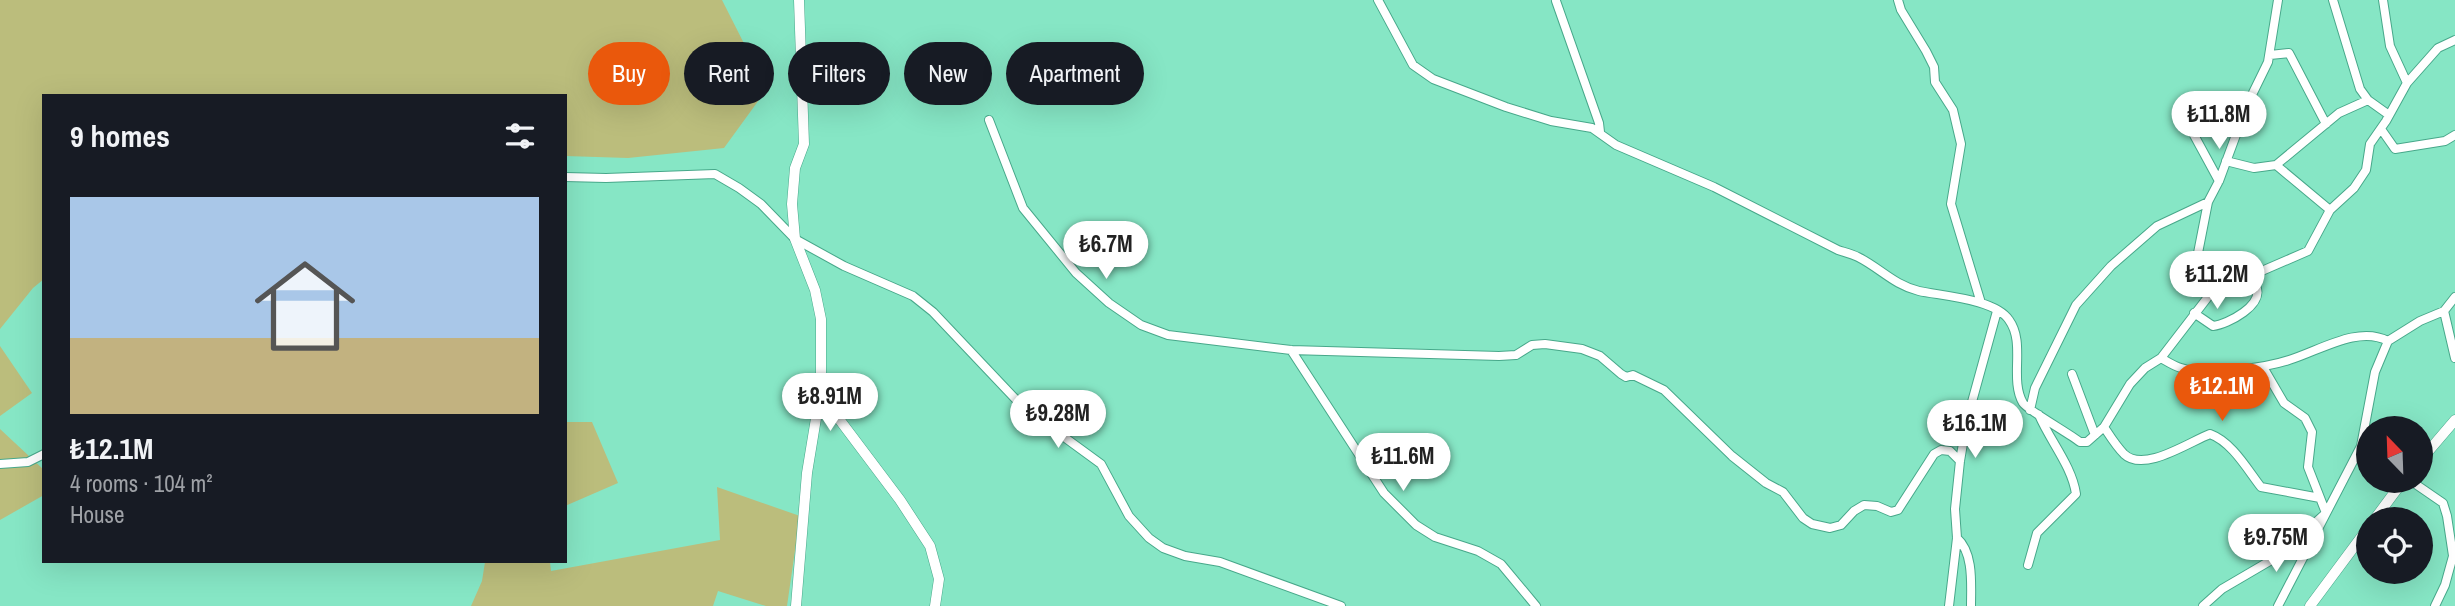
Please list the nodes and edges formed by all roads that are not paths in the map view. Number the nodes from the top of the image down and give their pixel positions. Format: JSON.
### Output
{"nodes":[{"id":1,"x":799,"y":0,"type":"edge"},
{"id":2,"x":1378,"y":0,"type":"edge"},
{"id":3,"x":1898,"y":0,"type":"edge"},
{"id":4,"x":2278,"y":0,"type":"edge"},
{"id":5,"x":2333,"y":0,"type":"edge"},
{"id":6,"x":2383,"y":0,"type":"edge"},
{"id":7,"x":1556,"y":1,"type":"edge"},
{"id":8,"x":2455,"y":40,"type":"edge"},
{"id":9,"x":2270,"y":55,"type":"junction"},
{"id":10,"x":2407,"y":83,"type":"junction"},
{"id":11,"x":2368,"y":100,"type":"junction"},
{"id":12,"x":2389,"y":115,"type":"junction"},
{"id":13,"x":989,"y":120,"type":"dead end"},
{"id":14,"x":2326,"y":124,"type":"junction"},
{"id":15,"x":2381,"y":129,"type":"junction"},
{"id":16,"x":1600,"y":132,"type":"junction"},
{"id":17,"x":2194,"y":135,"type":"dead end"},
{"id":18,"x":2455,"y":135,"type":"edge"},
{"id":19,"x":2226,"y":161,"type":"junction"},
{"id":20,"x":2276,"y":165,"type":"junction"},
{"id":21,"x":567,"y":177,"type":"edge"},
{"id":22,"x":2219,"y":181,"type":"junction"},
{"id":23,"x":2208,"y":202,"type":"junction"},
{"id":24,"x":2330,"y":210,"type":"junction"},
{"id":25,"x":794,"y":239,"type":"junction"},
{"id":26,"x":2248,"y":277,"type":"junction"},
{"id":27,"x":2211,"y":293,"type":"junction"},
{"id":28,"x":2455,"y":297,"type":"edge"},
{"id":29,"x":1981,"y":303,"type":"junction"},
{"id":30,"x":2444,"y":310,"type":"junction"},
{"id":31,"x":1997,"y":311,"type":"junction"},
{"id":32,"x":2194,"y":313,"type":"junction"},
{"id":33,"x":2388,"y":341,"type":"junction"},
{"id":34,"x":1291,"y":350,"type":"junction"},
{"id":35,"x":2161,"y":358,"type":"junction"},
{"id":36,"x":2455,"y":358,"type":"edge"},
{"id":37,"x":2263,"y":367,"type":"junction"},
{"id":38,"x":2072,"y":374,"type":"dead end"},
{"id":39,"x":821,"y":386,"type":"junction"},
{"id":40,"x":2030,"y":410,"type":"junction"},
{"id":41,"x":2039,"y":415,"type":"junction"},
{"id":42,"x":2455,"y":420,"type":"edge"},
{"id":43,"x":2104,"y":427,"type":"junction"},
{"id":44,"x":2095,"y":435,"type":"junction"},
{"id":45,"x":2433,"y":446,"type":"edge"},
{"id":46,"x":42,"y":455,"type":"edge"},
{"id":47,"x":1960,"y":461,"type":"junction"},
{"id":48,"x":0,"y":464,"type":"edge"},
{"id":49,"x":2430,"y":494,"type":"edge"},
{"id":50,"x":2320,"y":498,"type":"junction"},
{"id":51,"x":2326,"y":513,"type":"junction"},
{"id":52,"x":1956,"y":538,"type":"junction"},
{"id":53,"x":2356,"y":544,"type":"edge"},
{"id":54,"x":2028,"y":565,"type":"dead end"},
{"id":55,"x":796,"y":606,"type":"edge"},
{"id":56,"x":935,"y":606,"type":"edge"},
{"id":57,"x":1342,"y":606,"type":"edge"},
{"id":58,"x":1536,"y":606,"type":"edge"},
{"id":59,"x":1949,"y":606,"type":"edge"},
{"id":60,"x":1972,"y":606,"type":"edge"},
{"id":61,"x":2203,"y":606,"type":"edge"},
{"id":62,"x":2278,"y":606,"type":"edge"},
{"id":63,"x":2310,"y":606,"type":"edge"},
{"id":64,"x":2435,"y":606,"type":"edge"}],
"edges":[{"from":1,"to":25,"type":"street"},
{"from":2,"to":16,"type":"street"},
{"from":3,"to":29,"type":"street"},
{"from":4,"to":9,"type":"street"},
{"from":5,"to":11,"type":"street"},
{"from":6,"to":10,"type":"street"},
{"from":7,"to":16,"type":"street"},
{"from":8,"to":10,"type":"street"},
{"from":9,"to":14,"type":"street"},
{"from":9,"to":19,"type":"street"},
{"from":10,"to":12,"type":"street"},
{"from":11,"to":12,"type":"street"},
{"from":11,"to":14,"type":"street"},
{"from":12,"to":15,"type":"street"},
{"from":13,"to":34,"type":"street"},
{"from":14,"to":20,"type":"street"},
{"from":15,"to":18,"type":"street"},
{"from":15,"to":24,"type":"street"},
{"from":16,"to":29,"type":"street"},
{"from":17,"to":22,"type":"street"},
{"from":19,"to":20,"type":"street"},
{"from":19,"to":22,"type":"street"},
{"from":20,"to":24,"type":"street"},
{"from":21,"to":25,"type":"street"},
{"from":22,"to":23,"type":"street"},
{"from":23,"to":27,"type":"street"},
{"from":23,"to":40,"type":"street"},
{"from":24,"to":26,"type":"street"},
{"from":25,"to":39,"type":"street"},
{"from":25,"to":57,"type":"street"},
{"from":26,"to":27,"type":"street"},
{"from":26,"to":32,"type":"street"},
{"from":27,"to":32,"type":"street"},
{"from":28,"to":30,"type":"street"},
{"from":29,"to":31,"type":"street"},
{"from":30,"to":33,"type":"street"},
{"from":30,"to":36,"type":"street"},
{"from":31,"to":40,"type":"street"},
{"from":31,"to":47,"type":"street"},
{"from":32,"to":35,"type":"street"},
{"from":33,"to":37,"type":"street"},
{"from":33,"to":51,"type":"street"},
{"from":34,"to":47,"type":"street"},
{"from":34,"to":58,"type":"street"},
{"from":35,"to":37,"type":"street"},
{"from":35,"to":43,"type":"street"},
{"from":37,"to":50,"type":"street"},
{"from":38,"to":44,"type":"street"},
{"from":39,"to":55,"type":"street"},
{"from":39,"to":56,"type":"street"},
{"from":40,"to":41,"type":"street"},
{"from":41,"to":44,"type":"street"},
{"from":41,"to":54,"type":"street"},
{"from":42,"to":45,"type":"street"},
{"from":43,"to":44,"type":"street"},
{"from":43,"to":50,"type":"street"},
{"from":46,"to":48,"type":"street"},
{"from":47,"to":52,"type":"street"},
{"from":49,"to":64,"type":"street"},
{"from":50,"to":51,"type":"street"},
{"from":51,"to":61,"type":"street"},
{"from":51,"to":62,"type":"street"},
{"from":52,"to":59,"type":"street"},
{"from":52,"to":60,"type":"street"},
{"from":53,"to":63,"type":"street"}]}
